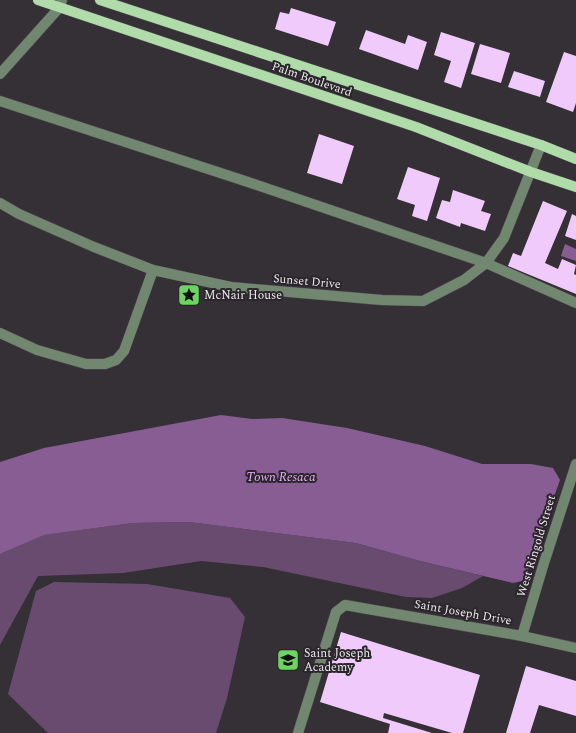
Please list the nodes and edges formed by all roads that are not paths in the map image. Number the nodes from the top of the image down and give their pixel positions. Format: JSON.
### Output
{"nodes":[{"id":1,"x":38,"y":0,"type":"edge"},
{"id":2,"x":100,"y":0,"type":"edge"},
{"id":3,"x":60,"y":4,"type":"edge"},
{"id":4,"x":0,"y":74,"type":"edge"},
{"id":5,"x":0,"y":101,"type":"edge"},
{"id":6,"x":541,"y":145,"type":"junction"},
{"id":7,"x":576,"y":158,"type":"edge"},
{"id":8,"x":531,"y":172,"type":"junction"},
{"id":9,"x":576,"y":187,"type":"edge"},
{"id":10,"x":0,"y":203,"type":"edge"},
{"id":11,"x":486,"y":263,"type":"junction"},
{"id":12,"x":153,"y":270,"type":"junction"},
{"id":13,"x":576,"y":303,"type":"edge"},
{"id":14,"x":0,"y":332,"type":"edge"},
{"id":15,"x":576,"y":464,"type":"edge"},
{"id":16,"x":522,"y":636,"type":"junction"},
{"id":17,"x":576,"y":648,"type":"edge"},
{"id":18,"x":298,"y":733,"type":"edge"}],
"edges":[{"from":1,"to":3,"type":"main road","name":"Palm Boulevard"},
{"from":2,"to":6,"type":"main road","name":"Palm Boulevard"},
{"from":3,"to":4,"type":"street"},
{"from":3,"to":8,"type":"main road","name":"Palm Boulevard"},
{"from":5,"to":11,"type":"street"},
{"from":6,"to":7,"type":"main road","name":"Palm Boulevard"},
{"from":6,"to":8,"type":"street","name":"Sunset Drive"},
{"from":8,"to":9,"type":"main road","name":"Palm Boulevard"},
{"from":8,"to":11,"type":"street","name":"Sunset Drive"},
{"from":10,"to":12,"type":"street","name":"Sunset Drive"},
{"from":11,"to":12,"type":"street","name":"Sunset Drive"},
{"from":11,"to":13,"type":"street"},
{"from":12,"to":14,"type":"street"},
{"from":15,"to":16,"type":"street","name":"West Ringold Street"},
{"from":16,"to":17,"type":"street","name":"Saint Joseph Drive"},
{"from":16,"to":18,"type":"street","name":"Saint Joseph Drive"}]}
